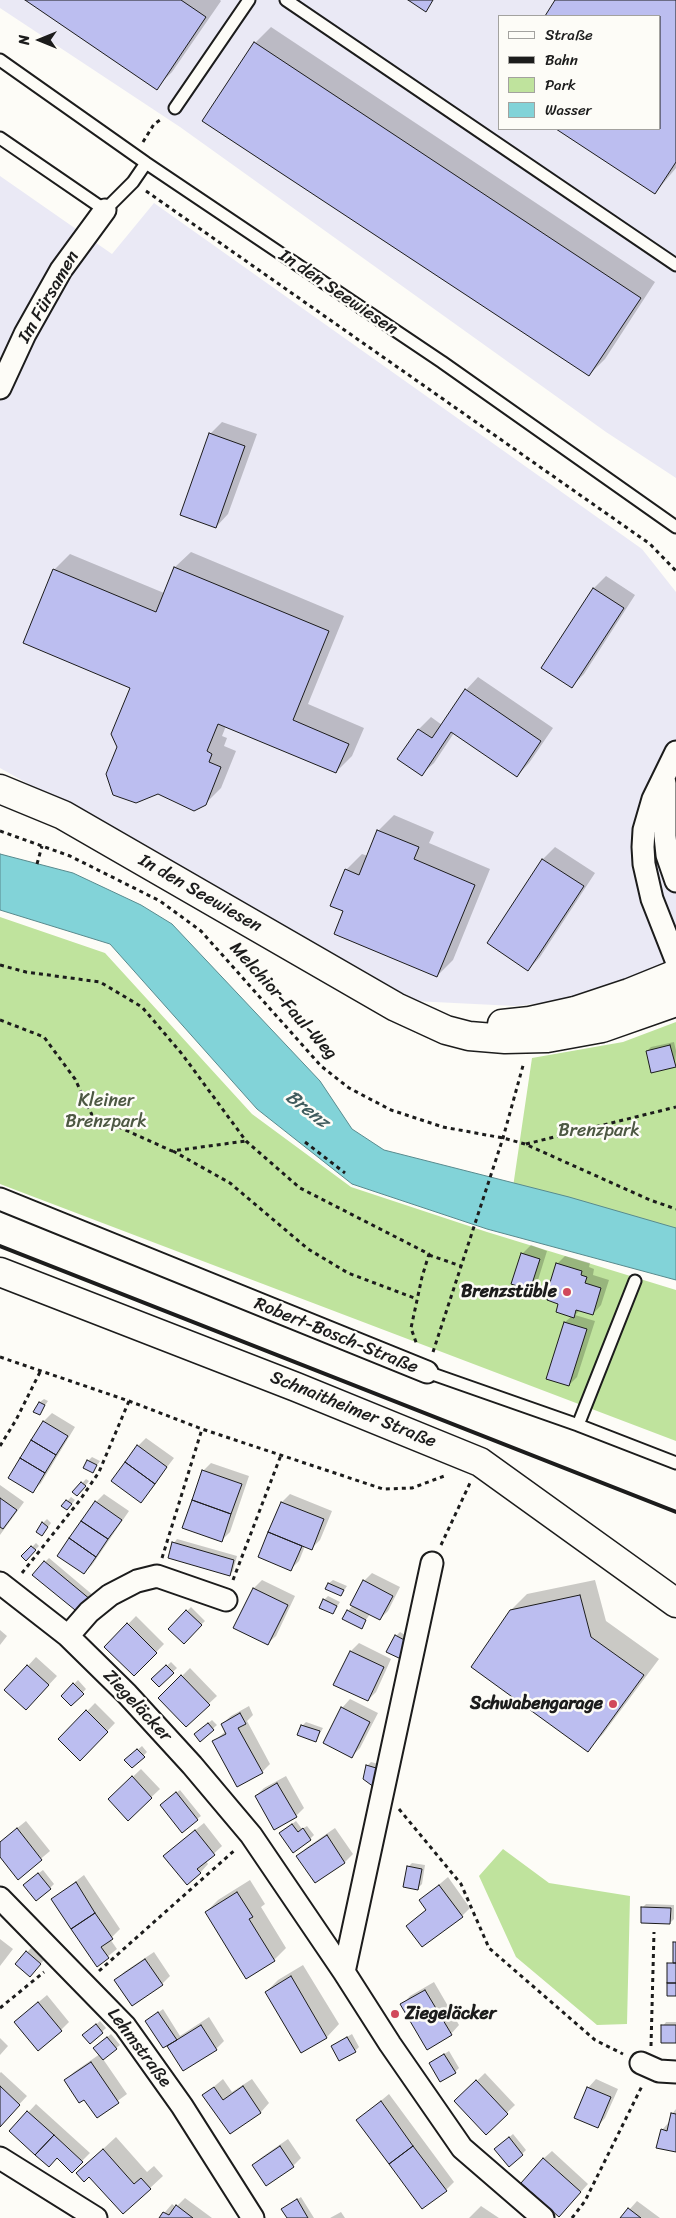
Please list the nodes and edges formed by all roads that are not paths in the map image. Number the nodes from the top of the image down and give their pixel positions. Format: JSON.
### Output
{"nodes":[{"id":1,"x":249,"y":0,"type":"edge"},
{"id":2,"x":286,"y":0,"type":"edge"},
{"id":3,"x":0,"y":60,"type":"edge"},
{"id":4,"x":175,"y":108,"type":"road end"},
{"id":5,"x":0,"y":138,"type":"edge"},
{"id":6,"x":146,"y":163,"type":"junction"},
{"id":7,"x":105,"y":210,"type":"junction"},
{"id":8,"x":676,"y":265,"type":"edge"},
{"id":9,"x":0,"y":388,"type":"edge"},
{"id":10,"x":676,"y":526,"type":"edge"},
{"id":11,"x":676,"y":752,"type":"edge"},
{"id":12,"x":665,"y":774,"type":"junction"},
{"id":13,"x":0,"y":789,"type":"edge"},
{"id":14,"x":676,"y":881,"type":"edge"},
{"id":15,"x":676,"y":960,"type":"edge"},
{"id":16,"x":676,"y":974,"type":"edge"},
{"id":17,"x":676,"y":1002,"type":"edge"},
{"id":18,"x":396,"y":1007,"type":"junction"},
{"id":19,"x":0,"y":1199,"type":"edge"},
{"id":20,"x":0,"y":1272,"type":"edge"},
{"id":21,"x":635,"y":1281,"type":"dead end"},
{"id":22,"x":427,"y":1372,"type":"joint"},
{"id":23,"x":578,"y":1424,"type":"junction"},
{"id":24,"x":676,"y":1463,"type":"edge"},
{"id":25,"x":432,"y":1563,"type":"road end"},
{"id":26,"x":5,"y":1587,"type":"edge"},
{"id":27,"x":226,"y":1600,"type":"road end"},
{"id":28,"x":676,"y":1603,"type":"edge"},
{"id":29,"x":68,"y":1636,"type":"junction"},
{"id":30,"x":0,"y":1898,"type":"edge"},
{"id":31,"x":344,"y":1972,"type":"junction"},
{"id":32,"x":645,"y":2065,"type":"road end"},
{"id":33,"x":676,"y":2072,"type":"edge"},
{"id":34,"x":0,"y":2158,"type":"edge"},
{"id":35,"x":96,"y":2218,"type":"edge"},
{"id":36,"x":253,"y":2218,"type":"edge"},
{"id":37,"x":543,"y":2218,"type":"edge"}],
"edges":[{"from":1,"to":4,"type":"lane"},
{"from":2,"to":8,"type":"lane"},
{"from":3,"to":6,"type":"lane","name":"In den Seewiesen"},
{"from":5,"to":7,"type":"lane"},
{"from":6,"to":7,"type":"lane"},
{"from":6,"to":10,"type":"lane","name":"In den Seewiesen"},
{"from":7,"to":9,"type":"street","name":"Im Fürsamen"},
{"from":11,"to":12,"type":"street"},
{"from":12,"to":14,"type":"street"},
{"from":12,"to":15,"type":"street"},
{"from":13,"to":18,"type":"street","name":"In den Seewiesen"},
{"from":16,"to":18,"type":"street","name":"In den Seewiesen"},
{"from":17,"to":18,"type":"street","name":"In den Seewiesen"},
{"from":19,"to":22,"type":"street","name":"Robert-Bosch-Straße"},
{"from":20,"to":28,"type":"street","name":"Schnaitheimer Straße"},
{"from":21,"to":23,"type":"lane"},
{"from":22,"to":23,"type":"lane","name":"Robert-Bosch-Straße"},
{"from":23,"to":24,"type":"lane","name":"Robert-Bosch-Straße"},
{"from":25,"to":31,"type":"street"},
{"from":26,"to":29,"type":"street","name":"Ziegeläcker"},
{"from":27,"to":29,"type":"street"},
{"from":29,"to":31,"type":"street","name":"Ziegeläcker"},
{"from":30,"to":36,"type":"street","name":"Lehmstraße"},
{"from":31,"to":37,"type":"street","name":"Ziegeläcker"},
{"from":32,"to":33,"type":"street"},
{"from":34,"to":35,"type":"street"}]}
